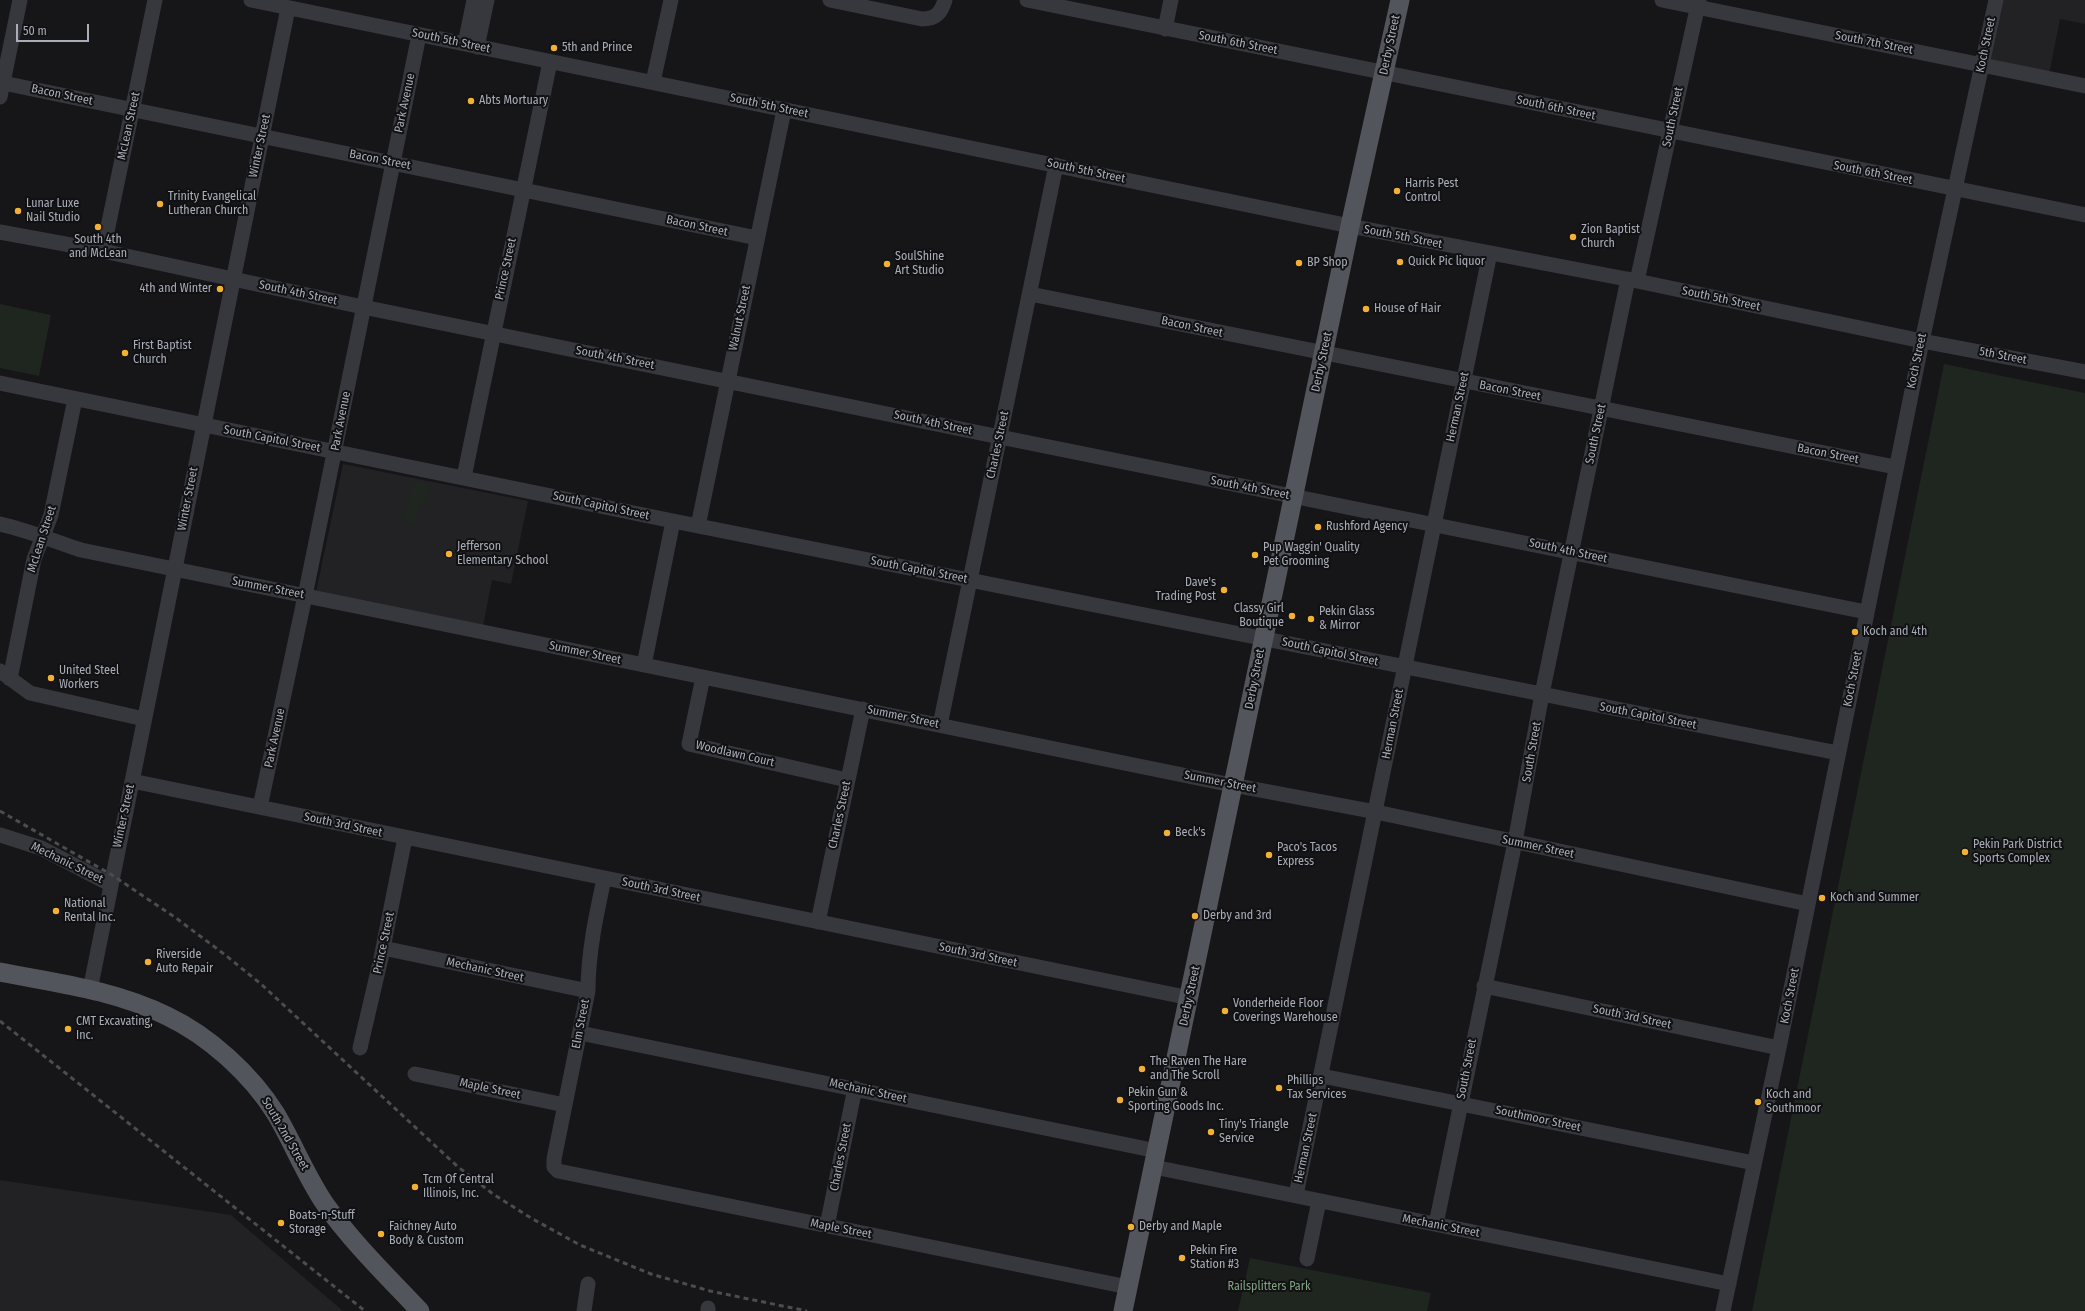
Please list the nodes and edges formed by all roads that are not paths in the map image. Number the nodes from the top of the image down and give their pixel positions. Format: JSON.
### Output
{"nodes":[{"id":1,"x":20,"y":0,"type":"edge"},
{"id":2,"x":155,"y":0,"type":"edge"},
{"id":3,"x":251,"y":0,"type":"edge"},
{"id":4,"x":474,"y":0,"type":"edge"},
{"id":5,"x":487,"y":0,"type":"edge"},
{"id":6,"x":671,"y":0,"type":"edge"},
{"id":7,"x":830,"y":0,"type":"edge"},
{"id":8,"x":945,"y":0,"type":"edge"},
{"id":9,"x":1027,"y":0,"type":"edge"},
{"id":10,"x":1171,"y":0,"type":"edge"},
{"id":11,"x":1400,"y":0,"type":"edge"},
{"id":12,"x":1662,"y":0,"type":"edge"},
{"id":13,"x":1996,"y":0,"type":"edge"},
{"id":14,"x":864,"y":3,"type":"edge"},
{"id":15,"x":1698,"y":4,"type":"edge"},
{"id":16,"x":288,"y":8,"type":"junction"},
{"id":17,"x":1165,"y":29,"type":"junction"},
{"id":18,"x":419,"y":35,"type":"junction"},
{"id":19,"x":471,"y":46,"type":"junction"},
{"id":20,"x":5,"y":47,"type":"edge"},
{"id":21,"x":550,"y":62,"type":"junction"},
{"id":22,"x":1982,"y":65,"type":"junction"},
{"id":23,"x":1383,"y":73,"type":"junction"},
{"id":24,"x":653,"y":82,"type":"junction"},
{"id":25,"x":2085,"y":86,"type":"edge"},
{"id":26,"x":1,"y":90,"type":"edge"},
{"id":27,"x":132,"y":110,"type":"junction"},
{"id":28,"x":784,"y":110,"type":"junction"},
{"id":29,"x":1670,"y":132,"type":"junction"},
{"id":30,"x":262,"y":136,"type":"junction"},
{"id":31,"x":392,"y":163,"type":"junction"},
{"id":32,"x":1056,"y":165,"type":"junction"},
{"id":33,"x":524,"y":189,"type":"junction"},
{"id":34,"x":1954,"y":189,"type":"junction"},
{"id":35,"x":2085,"y":215,"type":"edge"},
{"id":36,"x":1350,"y":226,"type":"junction"},
{"id":37,"x":0,"y":232,"type":"edge"},
{"id":38,"x":757,"y":238,"type":"junction"},
{"id":39,"x":103,"y":251,"type":"junction"},
{"id":40,"x":1490,"y":253,"type":"junction"},
{"id":41,"x":232,"y":278,"type":"junction"},
{"id":42,"x":1633,"y":280,"type":"junction"},
{"id":43,"x":1030,"y":294,"type":"junction"},
{"id":44,"x":364,"y":307,"type":"junction"},
{"id":45,"x":493,"y":333,"type":"junction"},
{"id":46,"x":1922,"y":340,"type":"junction"},
{"id":47,"x":1323,"y":354,"type":"junction"},
{"id":48,"x":2085,"y":372,"type":"edge"},
{"id":49,"x":727,"y":380,"type":"junction"},
{"id":50,"x":1463,"y":382,"type":"junction"},
{"id":51,"x":0,"y":383,"type":"edge"},
{"id":52,"x":76,"y":399,"type":"junction"},
{"id":53,"x":1601,"y":408,"type":"junction"},
{"id":54,"x":203,"y":425,"type":"junction"},
{"id":55,"x":1000,"y":437,"type":"junction"},
{"id":56,"x":335,"y":451,"type":"junction"},
{"id":57,"x":1895,"y":467,"type":"junction"},
{"id":58,"x":464,"y":477,"type":"junction"},
{"id":59,"x":1294,"y":497,"type":"junction"},
{"id":60,"x":673,"y":521,"type":"junction"},
{"id":61,"x":1433,"y":523,"type":"junction"},
{"id":62,"x":0,"y":524,"type":"edge"},
{"id":63,"x":698,"y":526,"type":"junction"},
{"id":64,"x":42,"y":538,"type":"junction"},
{"id":65,"x":1572,"y":552,"type":"junction"},
{"id":66,"x":174,"y":569,"type":"junction"},
{"id":67,"x":970,"y":580,"type":"junction"},
{"id":68,"x":305,"y":596,"type":"junction"},
{"id":69,"x":1866,"y":612,"type":"junction"},
{"id":70,"x":1264,"y":638,"type":"junction"},
{"id":71,"x":644,"y":665,"type":"junction"},
{"id":72,"x":1404,"y":667,"type":"junction"},
{"id":73,"x":5,"y":675,"type":"edge"},
{"id":74,"x":703,"y":677,"type":"junction"},
{"id":75,"x":1542,"y":694,"type":"junction"},
{"id":76,"x":863,"y":709,"type":"junction"},
{"id":77,"x":144,"y":719,"type":"junction"},
{"id":78,"x":940,"y":725,"type":"junction"},
{"id":79,"x":1838,"y":753,"type":"junction"},
{"id":80,"x":847,"y":780,"type":"junction"},
{"id":81,"x":132,"y":781,"type":"junction"},
{"id":82,"x":1234,"y":785,"type":"junction"},
{"id":83,"x":260,"y":807,"type":"junction"},
{"id":84,"x":1376,"y":812,"type":"junction"},
{"id":85,"x":0,"y":834,"type":"edge"},
{"id":86,"x":405,"y":838,"type":"junction"},
{"id":87,"x":1515,"y":842,"type":"junction"},
{"id":88,"x":604,"y":879,"type":"junction"},
{"id":89,"x":110,"y":884,"type":"junction"},
{"id":90,"x":1808,"y":904,"type":"junction"},
{"id":91,"x":818,"y":922,"type":"junction"},
{"id":92,"x":383,"y":948,"type":"junction"},
{"id":93,"x":0,"y":972,"type":"edge"},
{"id":94,"x":1484,"y":986,"type":"junction"},
{"id":95,"x":90,"y":990,"type":"junction"},
{"id":96,"x":588,"y":992,"type":"junction"},
{"id":97,"x":1190,"y":998,"type":"junction"},
{"id":98,"x":580,"y":1033,"type":"junction"},
{"id":99,"x":360,"y":1048,"type":"dead end"},
{"id":100,"x":1779,"y":1048,"type":"junction"},
{"id":101,"x":415,"y":1074,"type":"dead end"},
{"id":102,"x":1322,"y":1076,"type":"junction"},
{"id":103,"x":855,"y":1088,"type":"junction"},
{"id":104,"x":1461,"y":1103,"type":"junction"},
{"id":105,"x":565,"y":1105,"type":"junction"},
{"id":106,"x":1155,"y":1159,"type":"junction"},
{"id":107,"x":1754,"y":1164,"type":"junction"},
{"id":108,"x":556,"y":1169,"type":"joint"},
{"id":109,"x":1296,"y":1196,"type":"junction"},
{"id":110,"x":1319,"y":1201,"type":"junction"},
{"id":111,"x":1436,"y":1224,"type":"junction"},
{"id":112,"x":827,"y":1226,"type":"junction"},
{"id":113,"x":1307,"y":1259,"type":"dead end"},
{"id":114,"x":588,"y":1284,"type":"dead end"},
{"id":115,"x":1729,"y":1284,"type":"junction"},
{"id":116,"x":1128,"y":1287,"type":"junction"},
{"id":117,"x":420,"y":1311,"type":"edge"},
{"id":118,"x":584,"y":1311,"type":"edge"},
{"id":119,"x":1123,"y":1311,"type":"edge"},
{"id":120,"x":1723,"y":1311,"type":"edge"}],
"edges":[{"from":1,"to":20,"type":"street"},
{"from":2,"to":27,"type":"street","name":"McLean Street"},
{"from":3,"to":16,"type":"street","name":"South 5th Street"},
{"from":4,"to":19,"type":"street"},
{"from":5,"to":19,"type":"street"},
{"from":6,"to":24,"type":"street"},
{"from":7,"to":14,"type":"street"},
{"from":8,"to":14,"type":"street"},
{"from":9,"to":17,"type":"street","name":"South 6th Street"},
{"from":10,"to":17,"type":"street"},
{"from":11,"to":23,"type":"main road","name":"Derby Street"},
{"from":12,"to":15,"type":"street","name":"South 7th Street"},
{"from":13,"to":22,"type":"street","name":"Koch Street"},
{"from":15,"to":22,"type":"street","name":"South 7th Street"},
{"from":15,"to":29,"type":"street","name":"South Street"},
{"from":16,"to":18,"type":"street","name":"South 5th Street"},
{"from":16,"to":30,"type":"street","name":"Winter Street"},
{"from":17,"to":23,"type":"street","name":"South 6th Street"},
{"from":18,"to":19,"type":"street","name":"South 5th Street"},
{"from":18,"to":31,"type":"street","name":"Park Avenue"},
{"from":19,"to":21,"type":"street","name":"South 5th Street"},
{"from":20,"to":26,"type":"street"},
{"from":21,"to":24,"type":"street","name":"South 5th Street"},
{"from":21,"to":33,"type":"street","name":"Prince Street"},
{"from":22,"to":25,"type":"street","name":"South 7th Street"},
{"from":22,"to":34,"type":"street","name":"Koch Street"},
{"from":23,"to":29,"type":"street","name":"South 6th Street"},
{"from":23,"to":36,"type":"main road","name":"Derby Street"},
{"from":24,"to":28,"type":"street","name":"South 5th Street"},
{"from":26,"to":27,"type":"street","name":"Bacon Street"},
{"from":27,"to":30,"type":"street","name":"Bacon Street"},
{"from":27,"to":39,"type":"street","name":"McLean Street"},
{"from":28,"to":32,"type":"street","name":"South 5th Street"},
{"from":28,"to":38,"type":"street","name":"Walnut Street"},
{"from":29,"to":34,"type":"street","name":"South 6th Street"},
{"from":29,"to":42,"type":"street","name":"South Street"},
{"from":30,"to":31,"type":"street","name":"Bacon Street"},
{"from":30,"to":41,"type":"street","name":"Winter Street"},
{"from":31,"to":33,"type":"street","name":"Bacon Street"},
{"from":31,"to":44,"type":"street","name":"Park Avenue"},
{"from":32,"to":36,"type":"street","name":"South 5th Street"},
{"from":32,"to":43,"type":"street","name":"Charles Street"},
{"from":33,"to":38,"type":"street","name":"Bacon Street"},
{"from":33,"to":45,"type":"street","name":"Prince Street"},
{"from":34,"to":35,"type":"street","name":"South 6th Street"},
{"from":34,"to":46,"type":"street","name":"Koch Street"},
{"from":36,"to":40,"type":"street","name":"South 5th Street"},
{"from":36,"to":47,"type":"main road","name":"Derby Street"},
{"from":37,"to":39,"type":"street","name":"South 4th Street"},
{"from":38,"to":49,"type":"street","name":"Walnut Street"},
{"from":39,"to":41,"type":"street","name":"South 4th Street"},
{"from":40,"to":42,"type":"street","name":"South 5th Street"},
{"from":40,"to":50,"type":"street","name":"Herman Street"},
{"from":41,"to":44,"type":"street","name":"South 4th Street"},
{"from":41,"to":54,"type":"street","name":"Winter Street"},
{"from":42,"to":46,"type":"street","name":"South 5th Street"},
{"from":42,"to":53,"type":"street","name":"South Street"},
{"from":43,"to":47,"type":"street","name":"Bacon Street"},
{"from":43,"to":55,"type":"street","name":"Charles Street"},
{"from":44,"to":45,"type":"street","name":"South 4th Street"},
{"from":44,"to":56,"type":"street","name":"Park Avenue"},
{"from":45,"to":49,"type":"street","name":"South 4th Street"},
{"from":45,"to":58,"type":"street","name":"Prince Street"},
{"from":46,"to":48,"type":"street","name":"5th Street"},
{"from":46,"to":57,"type":"street","name":"Koch Street"},
{"from":47,"to":50,"type":"street","name":"Bacon Street"},
{"from":47,"to":59,"type":"main road","name":"Derby Street"},
{"from":49,"to":55,"type":"street","name":"South 4th Street"},
{"from":49,"to":63,"type":"street","name":"Walnut Street"},
{"from":50,"to":53,"type":"street","name":"Bacon Street"},
{"from":50,"to":61,"type":"street","name":"Herman Street"},
{"from":51,"to":52,"type":"street","name":"South Capitol Street"},
{"from":52,"to":54,"type":"street","name":"South Capitol Street"},
{"from":52,"to":64,"type":"street","name":"McLean Street"},
{"from":53,"to":57,"type":"street","name":"Bacon Street"},
{"from":53,"to":65,"type":"street","name":"South Street"},
{"from":54,"to":56,"type":"street","name":"South Capitol Street"},
{"from":54,"to":66,"type":"street","name":"Winter Street"},
{"from":55,"to":59,"type":"street","name":"South 4th Street"},
{"from":55,"to":67,"type":"street","name":"Charles Street"},
{"from":56,"to":58,"type":"street","name":"South Capitol Street"},
{"from":56,"to":68,"type":"street","name":"Park Avenue"},
{"from":57,"to":69,"type":"street","name":"Koch Street"},
{"from":58,"to":60,"type":"street","name":"South Capitol Street"},
{"from":59,"to":61,"type":"street","name":"South 4th Street"},
{"from":59,"to":70,"type":"main road","name":"Derby Street"},
{"from":60,"to":63,"type":"street","name":"South Capitol Street"},
{"from":60,"to":71,"type":"street"},
{"from":61,"to":65,"type":"street","name":"South 4th Street"},
{"from":61,"to":72,"type":"street","name":"Herman Street"},
{"from":62,"to":64,"type":"street","name":"Summer Street"},
{"from":63,"to":67,"type":"street","name":"South Capitol Street"},
{"from":64,"to":66,"type":"street","name":"Summer Street"},
{"from":64,"to":73,"type":"street","name":"McLean Street"},
{"from":65,"to":69,"type":"street","name":"South 4th Street"},
{"from":65,"to":75,"type":"street","name":"South Street"},
{"from":66,"to":68,"type":"street","name":"Summer Street"},
{"from":66,"to":77,"type":"street","name":"Winter Street"},
{"from":67,"to":70,"type":"street","name":"South Capitol Street"},
{"from":67,"to":78,"type":"street","name":"Charles Street"},
{"from":68,"to":71,"type":"street","name":"Summer Street"},
{"from":68,"to":83,"type":"street","name":"Park Avenue"},
{"from":69,"to":79,"type":"street","name":"Koch Street"},
{"from":70,"to":72,"type":"street","name":"South Capitol Street"},
{"from":70,"to":82,"type":"main road","name":"Derby Street"},
{"from":71,"to":74,"type":"street","name":"Summer Street"},
{"from":72,"to":75,"type":"street","name":"South Capitol Street"},
{"from":72,"to":84,"type":"street","name":"Herman Street"},
{"from":73,"to":77,"type":"street"},
{"from":74,"to":76,"type":"street","name":"Summer Street"},
{"from":74,"to":80,"type":"street","name":"Woodlawn Court"},
{"from":75,"to":79,"type":"street","name":"South Capitol Street"},
{"from":75,"to":87,"type":"street","name":"South Street"},
{"from":76,"to":78,"type":"street","name":"Summer Street"},
{"from":76,"to":80,"type":"street","name":"Charles Street"},
{"from":77,"to":81,"type":"street","name":"Winter Street"},
{"from":78,"to":82,"type":"street","name":"Summer Street"},
{"from":79,"to":90,"type":"street","name":"Koch Street"},
{"from":80,"to":91,"type":"street","name":"Charles Street"},
{"from":81,"to":83,"type":"street","name":"South 3rd Street"},
{"from":81,"to":89,"type":"street","name":"Winter Street"},
{"from":82,"to":84,"type":"street","name":"Summer Street"},
{"from":82,"to":97,"type":"main road","name":"Derby Street"},
{"from":83,"to":86,"type":"street","name":"South 3rd Street"},
{"from":84,"to":87,"type":"street","name":"Summer Street"},
{"from":84,"to":102,"type":"street","name":"Herman Street"},
{"from":85,"to":89,"type":"street","name":"Mechanic Street"},
{"from":86,"to":88,"type":"street","name":"South 3rd Street"},
{"from":86,"to":92,"type":"street","name":"Prince Street"},
{"from":87,"to":90,"type":"street","name":"Summer Street"},
{"from":87,"to":94,"type":"street","name":"South Street"},
{"from":88,"to":91,"type":"street","name":"South 3rd Street"},
{"from":88,"to":96,"type":"street","name":"Elm Street"},
{"from":89,"to":95,"type":"street","name":"Winter Street"},
{"from":90,"to":100,"type":"street","name":"Koch Street"},
{"from":91,"to":97,"type":"street","name":"South 3rd Street"},
{"from":92,"to":96,"type":"street","name":"Mechanic Street"},
{"from":92,"to":99,"type":"street","name":"Prince Street"},
{"from":93,"to":95,"type":"main road","name":"South 2nd Street"},
{"from":94,"to":100,"type":"street","name":"South 3rd Street"},
{"from":94,"to":104,"type":"street","name":"South Street"},
{"from":95,"to":117,"type":"main road","name":"South 2nd Street"},
{"from":96,"to":98,"type":"street","name":"Elm Street"},
{"from":97,"to":106,"type":"main road","name":"Derby Street"},
{"from":98,"to":103,"type":"street","name":"Mechanic Street"},
{"from":98,"to":105,"type":"street","name":"Elm Street"},
{"from":100,"to":107,"type":"street","name":"Koch Street"},
{"from":101,"to":105,"type":"street","name":"Maple Street"},
{"from":102,"to":104,"type":"street","name":"Southmoor Street"},
{"from":102,"to":109,"type":"street","name":"Herman Street"},
{"from":103,"to":106,"type":"street","name":"Mechanic Street"},
{"from":103,"to":112,"type":"street","name":"Charles Street"},
{"from":104,"to":107,"type":"street","name":"Southmoor Street"},
{"from":104,"to":111,"type":"street","name":"South Street"},
{"from":105,"to":108,"type":"street","name":"Elm Street"},
{"from":106,"to":109,"type":"street","name":"Mechanic Street"},
{"from":106,"to":116,"type":"main road","name":"Derby Street"},
{"from":107,"to":115,"type":"street","name":"Koch Street"},
{"from":108,"to":112,"type":"street","name":"Maple Street"},
{"from":109,"to":110,"type":"street","name":"Mechanic Street"},
{"from":110,"to":111,"type":"street","name":"Mechanic Street"},
{"from":110,"to":113,"type":"street"},
{"from":111,"to":115,"type":"street","name":"Mechanic Street"},
{"from":112,"to":116,"type":"street","name":"Maple Street"},
{"from":114,"to":118,"type":"street"},
{"from":115,"to":120,"type":"street","name":"Koch Street"},
{"from":116,"to":119,"type":"main road","name":"Derby Street"}]}
